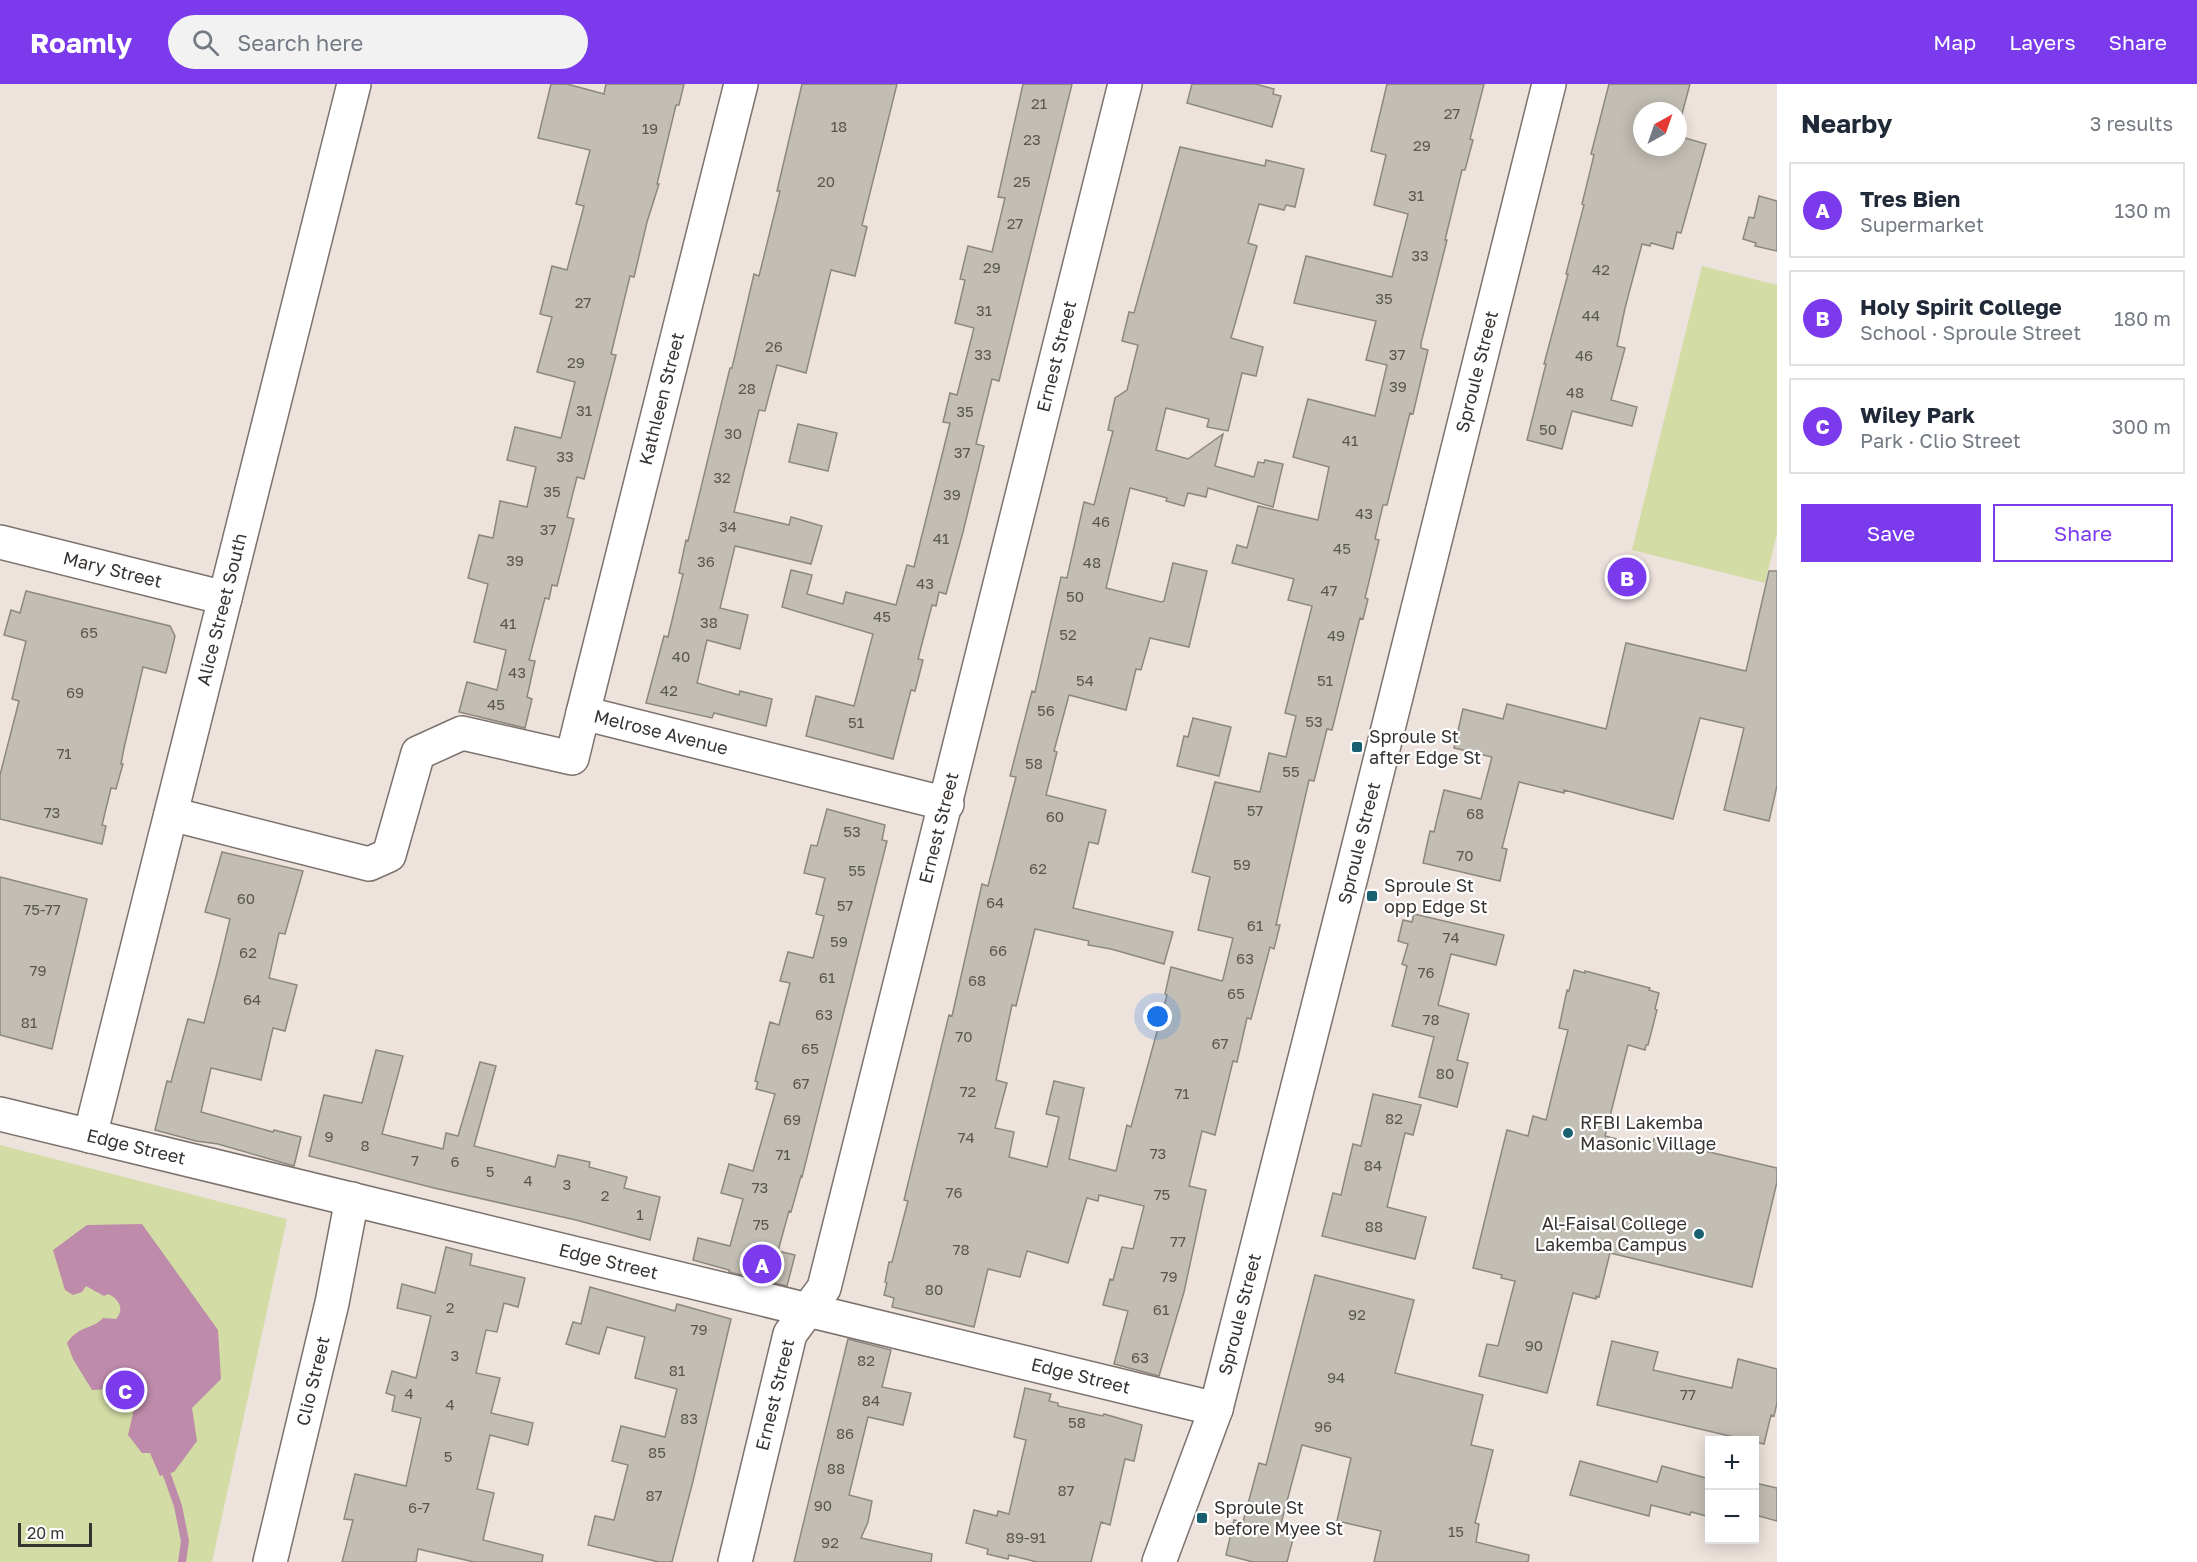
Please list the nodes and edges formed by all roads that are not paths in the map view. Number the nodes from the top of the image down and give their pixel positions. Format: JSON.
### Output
{"nodes":[{"id":1,"x":354,"y":84,"type":"edge"},
{"id":2,"x":741,"y":84,"type":"edge"},
{"id":3,"x":1125,"y":84,"type":"edge"},
{"id":4,"x":1548,"y":84,"type":"edge"},
{"id":5,"x":0,"y":542,"type":"edge"},
{"id":6,"x":225,"y":598,"type":"junction"},
{"id":7,"x":584,"y":713,"type":"junction"},
{"id":8,"x":946,"y":804,"type":"junction"},
{"id":9,"x":171,"y":814,"type":"junction"},
{"id":10,"x":0,"y":1114,"type":"edge"},
{"id":11,"x":90,"y":1136,"type":"junction"},
{"id":12,"x":352,"y":1199,"type":"junction"},
{"id":13,"x":808,"y":1311,"type":"junction"},
{"id":14,"x":1216,"y":1409,"type":"junction"},
{"id":15,"x":270,"y":1562,"type":"edge"},
{"id":16,"x":735,"y":1562,"type":"edge"},
{"id":17,"x":1159,"y":1562,"type":"edge"}],
"edges":[{"from":1,"to":6,"type":"street","name":"Alice Street South"},
{"from":2,"to":7,"type":"street","name":"Kathleen Street"},
{"from":3,"to":8,"type":"street","name":"Ernest Street"},
{"from":4,"to":14,"type":"street","name":"Sproule Street"},
{"from":5,"to":6,"type":"street","name":"Mary Street"},
{"from":6,"to":9,"type":"street","name":"Alice Street South"},
{"from":7,"to":8,"type":"street","name":"Melrose Avenue"},
{"from":7,"to":9,"type":"street","name":"Melrose Avenue"},
{"from":8,"to":13,"type":"street","name":"Ernest Street"},
{"from":9,"to":11,"type":"street","name":"Alice Street South"},
{"from":10,"to":11,"type":"street","name":"Edge Street"},
{"from":11,"to":12,"type":"street","name":"Edge Street"},
{"from":12,"to":13,"type":"street","name":"Edge Street"},
{"from":12,"to":15,"type":"street","name":"Clio Street"},
{"from":13,"to":14,"type":"street","name":"Edge Street"},
{"from":13,"to":16,"type":"street","name":"Ernest Street"},
{"from":14,"to":17,"type":"street","name":"Sproule Street"}]}
